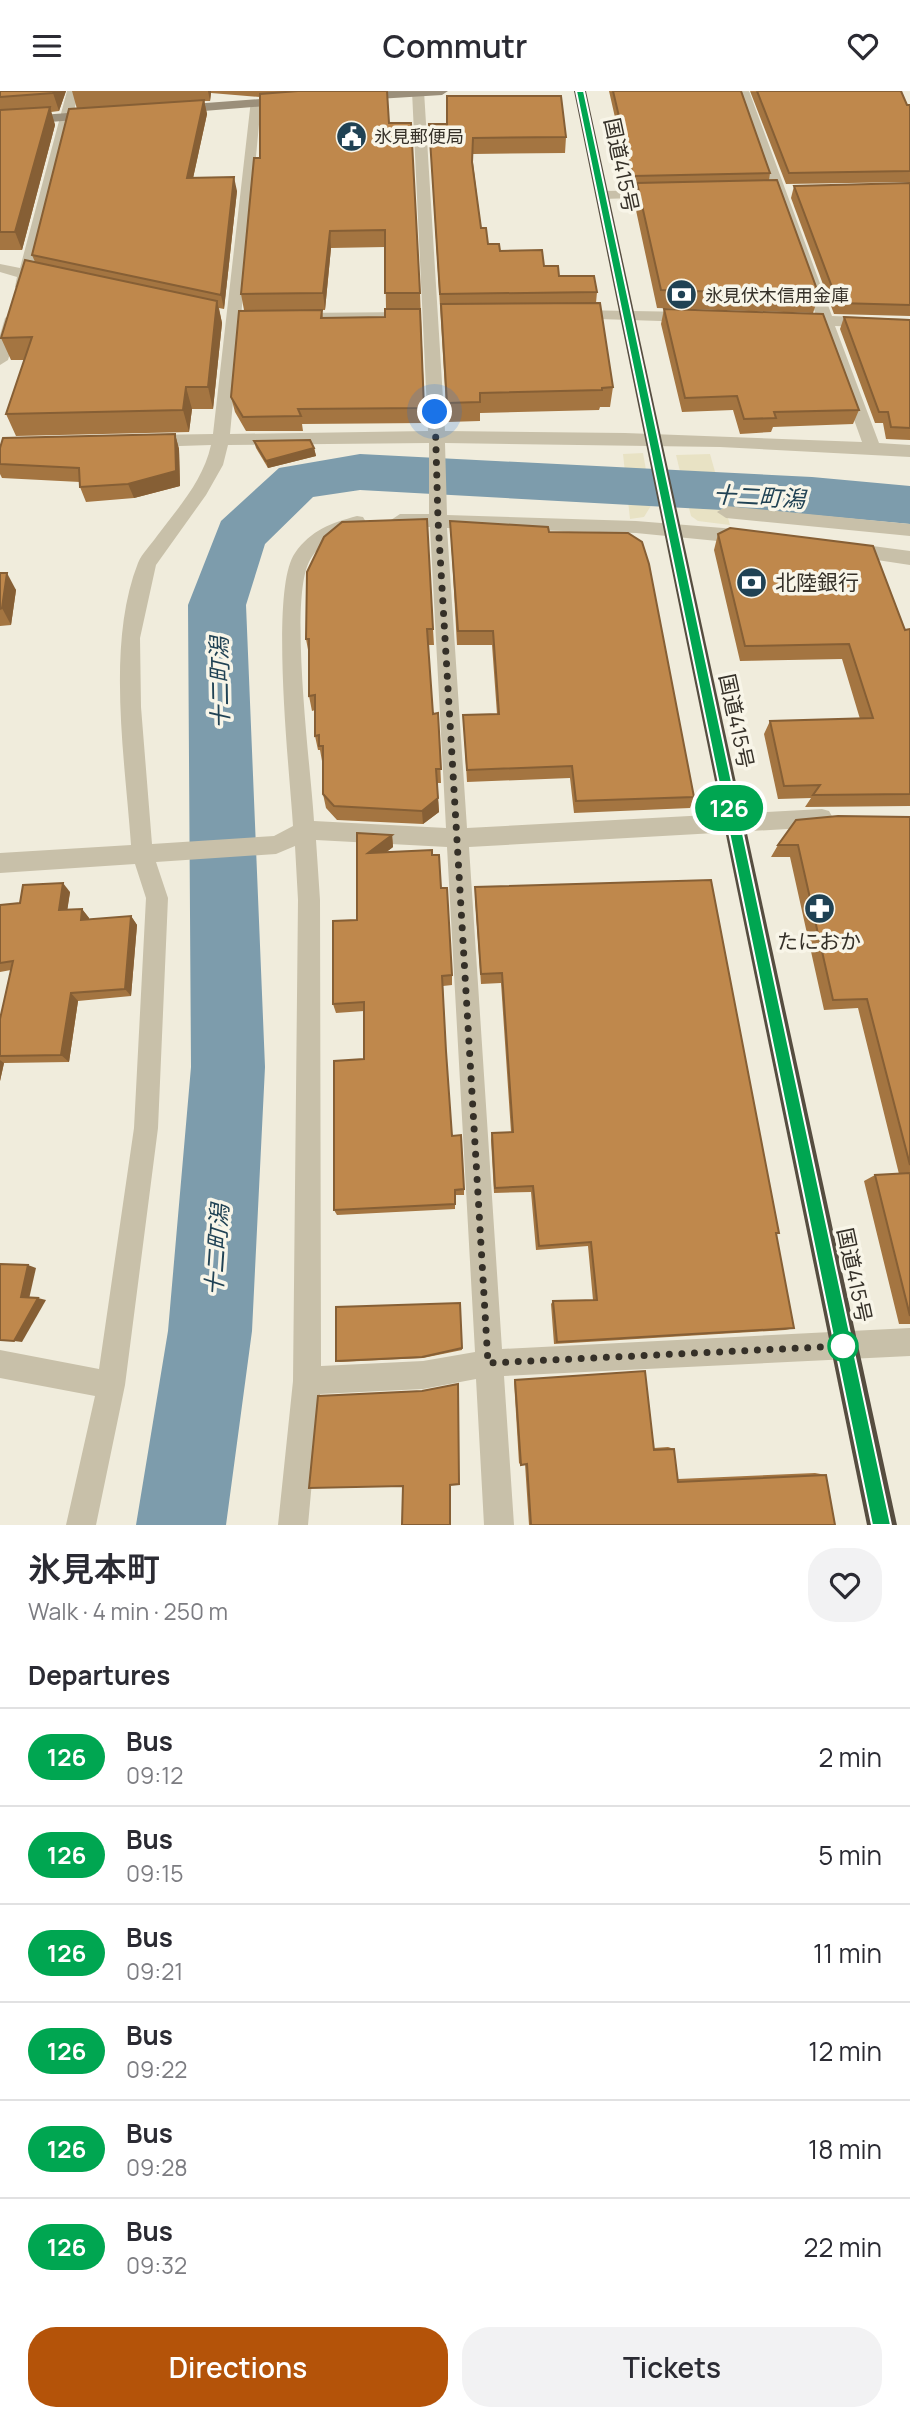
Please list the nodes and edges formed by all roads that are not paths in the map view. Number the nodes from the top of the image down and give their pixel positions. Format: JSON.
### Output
{"nodes":[{"id":1,"x":73,"y":91,"type":"edge"},
{"id":2,"x":442,"y":91,"type":"edge"},
{"id":3,"x":580,"y":91,"type":"edge"},
{"id":4,"x":743,"y":91,"type":"edge"},
{"id":5,"x":418,"y":92,"type":"edge"},
{"id":6,"x":348,"y":97,"type":"edge"},
{"id":7,"x":295,"y":101,"type":"edge"},
{"id":8,"x":255,"y":103,"type":"junction"},
{"id":9,"x":160,"y":110,"type":"edge"},
{"id":10,"x":106,"y":114,"type":"edge"},
{"id":11,"x":65,"y":117,"type":"junction"},
{"id":12,"x":0,"y":122,"type":"edge"},
{"id":13,"x":685,"y":193,"type":"edge"},
{"id":14,"x":602,"y":195,"type":"junction"},
{"id":15,"x":0,"y":268,"type":"edge"},
{"id":16,"x":26,"y":275,"type":"junction"},
{"id":17,"x":65,"y":283,"type":"edge"},
{"id":18,"x":628,"y":315,"type":"junction"},
{"id":19,"x":561,"y":316,"type":"edge"},
{"id":20,"x":435,"y":317,"type":"junction"},
{"id":21,"x":708,"y":317,"type":"edge"},
{"id":22,"x":285,"y":318,"type":"edge"},
{"id":23,"x":787,"y":319,"type":"edge"},
{"id":24,"x":827,"y":320,"type":"junction"},
{"id":25,"x":910,"y":324,"type":"edge"},
{"id":26,"x":0,"y":360,"type":"edge"},
{"id":27,"x":437,"y":436,"type":"junction"},
{"id":28,"x":654,"y":439,"type":"junction"},
{"id":29,"x":221,"y":440,"type":"junction"},
{"id":30,"x":138,"y":442,"type":"edge"},
{"id":31,"x":872,"y":448,"type":"junction"},
{"id":32,"x":910,"y":450,"type":"edge"},
{"id":33,"x":726,"y":512,"type":"dead end"},
{"id":34,"x":438,"y":520,"type":"junction"},
{"id":35,"x":668,"y":520,"type":"junction"},
{"id":36,"x":910,"y":530,"type":"edge"},
{"id":37,"x":768,"y":539,"type":"edge"},
{"id":38,"x":832,"y":548,"type":"edge"},
{"id":39,"x":910,"y":558,"type":"edge"},
{"id":40,"x":843,"y":817,"type":"edge"},
{"id":41,"x":733,"y":825,"type":"junction"},
{"id":42,"x":306,"y":830,"type":"junction"},
{"id":43,"x":457,"y":838,"type":"junction"},
{"id":44,"x":142,"y":853,"type":"junction"},
{"id":45,"x":0,"y":863,"type":"edge"},
{"id":46,"x":910,"y":1342,"type":"edge"},
{"id":47,"x":843,"y":1346,"type":"junction"},
{"id":48,"x":488,"y":1363,"type":"junction"},
{"id":49,"x":0,"y":1364,"type":"edge"},
{"id":50,"x":307,"y":1381,"type":"junction"},
{"id":51,"x":111,"y":1385,"type":"junction"},
{"id":52,"x":80,"y":1525,"type":"edge"},
{"id":53,"x":293,"y":1525,"type":"edge"},
{"id":54,"x":499,"y":1525,"type":"edge"},
{"id":55,"x":882,"y":1525,"type":"edge"}],
"edges":[{"from":1,"to":11,"type":"street"},
{"from":2,"to":5,"type":"main road"},
{"from":3,"to":14,"type":"highway","name":"国道415号"},
{"from":4,"to":24,"type":"street"},
{"from":5,"to":6,"type":"main road"},
{"from":5,"to":20,"type":"street"},
{"from":7,"to":8,"type":"main road"},
{"from":8,"to":9,"type":"main road"},
{"from":8,"to":29,"type":"street"},
{"from":10,"to":11,"type":"main road"},
{"from":11,"to":12,"type":"main road"},
{"from":11,"to":16,"type":"street"},
{"from":13,"to":14,"type":"street"},
{"from":14,"to":18,"type":"highway","name":"国道415号"},
{"from":15,"to":16,"type":"street"},
{"from":16,"to":17,"type":"street"},
{"from":16,"to":26,"type":"street"},
{"from":18,"to":19,"type":"street"},
{"from":18,"to":21,"type":"street"},
{"from":18,"to":28,"type":"highway","name":"国道415号"},
{"from":20,"to":22,"type":"street"},
{"from":20,"to":27,"type":"street"},
{"from":23,"to":24,"type":"street"},
{"from":24,"to":25,"type":"street"},
{"from":24,"to":31,"type":"street"},
{"from":27,"to":28,"type":"street"},
{"from":27,"to":29,"type":"street"},
{"from":27,"to":34,"type":"street"},
{"from":28,"to":31,"type":"street"},
{"from":28,"to":35,"type":"highway","name":"国道415号"},
{"from":29,"to":30,"type":"street"},
{"from":29,"to":44,"type":"street"},
{"from":31,"to":32,"type":"street"},
{"from":33,"to":36,"type":"street"},
{"from":34,"to":35,"type":"street"},
{"from":34,"to":42,"type":"street"},
{"from":34,"to":43,"type":"street"},
{"from":35,"to":37,"type":"street"},
{"from":35,"to":41,"type":"highway","name":"国道415号"},
{"from":38,"to":39,"type":"street"},
{"from":40,"to":41,"type":"street"},
{"from":41,"to":43,"type":"street"},
{"from":41,"to":47,"type":"highway","name":"国道415号"},
{"from":42,"to":43,"type":"street"},
{"from":42,"to":44,"type":"street"},
{"from":42,"to":50,"type":"street"},
{"from":43,"to":48,"type":"street"},
{"from":44,"to":45,"type":"street"},
{"from":44,"to":51,"type":"street"},
{"from":46,"to":47,"type":"street"},
{"from":47,"to":48,"type":"street"},
{"from":47,"to":55,"type":"highway","name":"国道415号"},
{"from":48,"to":50,"type":"street"},
{"from":48,"to":54,"type":"street"},
{"from":49,"to":51,"type":"street"},
{"from":50,"to":53,"type":"street"},
{"from":51,"to":52,"type":"street"}]}
